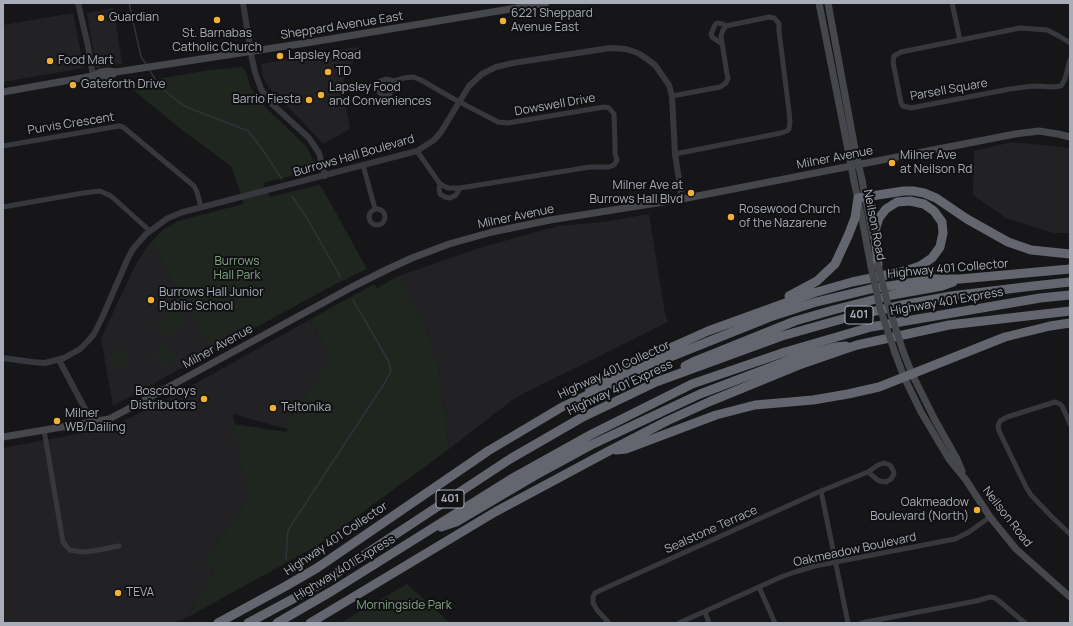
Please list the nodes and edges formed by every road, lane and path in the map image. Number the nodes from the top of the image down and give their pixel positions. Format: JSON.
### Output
{"nodes":[{"id":1,"x":78,"y":3,"type":"edge"},
{"id":2,"x":243,"y":3,"type":"edge"},
{"id":3,"x":546,"y":3,"type":"edge"},
{"id":4,"x":819,"y":3,"type":"edge"},
{"id":5,"x":828,"y":3,"type":"edge"},
{"id":6,"x":952,"y":3,"type":"edge"},
{"id":7,"x":726,"y":26,"type":"junction"},
{"id":8,"x":832,"y":27,"type":"junction"},
{"id":9,"x":824,"y":29,"type":"junction"},
{"id":10,"x":960,"y":40,"type":"junction"},
{"id":11,"x":1070,"y":43,"type":"edge"},
{"id":12,"x":722,"y":44,"type":"junction"},
{"id":13,"x":251,"y":51,"type":"junction"},
{"id":14,"x":1070,"y":60,"type":"edge"},
{"id":15,"x":93,"y":76,"type":"junction"},
{"id":16,"x":394,"y":81,"type":"dead end"},
{"id":17,"x":3,"y":92,"type":"edge"},
{"id":18,"x":672,"y":96,"type":"junction"},
{"id":19,"x":460,"y":102,"type":"junction"},
{"id":20,"x":1070,"y":137,"type":"edge"},
{"id":21,"x":3,"y":146,"type":"edge"},
{"id":22,"x":417,"y":152,"type":"junction"},
{"id":23,"x":675,"y":154,"type":"junction"},
{"id":24,"x":363,"y":165,"type":"junction"},
{"id":25,"x":325,"y":176,"type":"junction"},
{"id":26,"x":440,"y":184,"type":"junction"},
{"id":27,"x":460,"y":188,"type":"junction"},
{"id":28,"x":862,"y":198,"type":"junction"},
{"id":29,"x":682,"y":199,"type":"junction"},
{"id":30,"x":3,"y":207,"type":"edge"},
{"id":31,"x":201,"y":207,"type":"junction"},
{"id":32,"x":375,"y":210,"type":"dead end"},
{"id":33,"x":150,"y":231,"type":"junction"},
{"id":34,"x":1070,"y":254,"type":"edge"},
{"id":35,"x":874,"y":265,"type":"junction"},
{"id":36,"x":1070,"y":269,"type":"edge"},
{"id":37,"x":960,"y":279,"type":"junction"},
{"id":38,"x":1070,"y":282,"type":"edge"},
{"id":39,"x":1070,"y":295,"type":"edge"},
{"id":40,"x":1070,"y":311,"type":"edge"},
{"id":41,"x":1070,"y":323,"type":"edge"},
{"id":42,"x":708,"y":331,"type":"junction"},
{"id":43,"x":857,"y":345,"type":"junction"},
{"id":44,"x":3,"y":358,"type":"edge"},
{"id":45,"x":59,"y":360,"type":"junction"},
{"id":46,"x":908,"y":375,"type":"junction"},
{"id":47,"x":656,"y":382,"type":"junction"},
{"id":48,"x":562,"y":407,"type":"junction"},
{"id":49,"x":92,"y":422,"type":"junction"},
{"id":50,"x":1070,"y":424,"type":"edge"},
{"id":51,"x":44,"y":430,"type":"junction"},
{"id":52,"x":3,"y":437,"type":"edge"},
{"id":53,"x":607,"y":452,"type":"junction"},
{"id":54,"x":868,"y":472,"type":"junction"},
{"id":55,"x":821,"y":491,"type":"junction"},
{"id":56,"x":990,"y":517,"type":"junction"},
{"id":57,"x":425,"y":533,"type":"junction"},
{"id":58,"x":1070,"y":534,"type":"edge"},
{"id":59,"x":119,"y":546,"type":"dead end"},
{"id":60,"x":836,"y":562,"type":"junction"},
{"id":61,"x":759,"y":587,"type":"junction"},
{"id":62,"x":1070,"y":597,"type":"edge"},
{"id":63,"x":705,"y":612,"type":"junction"},
{"id":64,"x":218,"y":623,"type":"edge"},
{"id":65,"x":248,"y":623,"type":"edge"},
{"id":66,"x":277,"y":623,"type":"edge"},
{"id":67,"x":310,"y":623,"type":"edge"},
{"id":68,"x":609,"y":623,"type":"edge"},
{"id":69,"x":679,"y":623,"type":"edge"},
{"id":70,"x":709,"y":623,"type":"edge"},
{"id":71,"x":775,"y":623,"type":"edge"},
{"id":72,"x":848,"y":623,"type":"edge"},
{"id":73,"x":861,"y":623,"type":"edge"},
{"id":74,"x":1025,"y":623,"type":"edge"}],
"edges":[{"from":1,"to":15,"type":"street"},
{"from":2,"to":13,"type":"street"},
{"from":3,"to":13,"type":"main road","name":"Sheppard Avenue East"},
{"from":4,"to":9,"type":"main road","name":"Neilson Road"},
{"from":5,"to":8,"type":"main road","name":"Neilson Road"},
{"from":6,"to":10,"type":"street"},
{"from":7,"to":12,"type":"street"},
{"from":7,"to":12,"type":"street"},
{"from":7,"to":23,"type":"street"},
{"from":8,"to":9,"type":"main road"},
{"from":8,"to":28,"type":"main road","name":"Neilson Road","bridge":true},
{"from":9,"to":28,"type":"main road","name":"Neilson Road","bridge":true},
{"from":10,"to":11,"type":"street","name":"Parsell Square"},
{"from":10,"to":14,"type":"street","name":"Parsell Square"},
{"from":12,"to":18,"type":"street"},
{"from":13,"to":15,"type":"main road","name":"Sheppard Avenue East"},
{"from":13,"to":25,"type":"street"},
{"from":15,"to":17,"type":"main road","name":"Sheppard Avenue East"},
{"from":16,"to":19,"type":"street"},
{"from":18,"to":19,"type":"street","name":"Burrows Hall Boulevard"},
{"from":18,"to":23,"type":"street","name":"Burrows Hall Boulevard"},
{"from":19,"to":22,"type":"street","name":"Burrows Hall Boulevard"},
{"from":19,"to":27,"type":"street","name":"Dowswell Drive"},
{"from":20,"to":29,"type":"main road","name":"Milner Avenue"},
{"from":21,"to":31,"type":"street","name":"Purvis Crescent"},
{"from":22,"to":24,"type":"street","name":"Burrows Hall Boulevard"},
{"from":22,"to":26,"type":"street","name":"Dowswell Drive"},
{"from":23,"to":29,"type":"street","name":"Burrows Hall Boulevard"},
{"from":24,"to":25,"type":"street","name":"Burrows Hall Boulevard"},
{"from":24,"to":32,"type":"street"},
{"from":25,"to":31,"type":"street","name":"Burrows Hall Boulevard"},
{"from":26,"to":27,"type":"street","name":"Dowswell Drive"},
{"from":26,"to":27,"type":"street","name":"Dowswell Drive"},
{"from":28,"to":34,"type":"highway"},
{"from":28,"to":35,"type":"main road","name":"Neilson Road"},
{"from":28,"to":42,"type":"highway"},
{"from":29,"to":49,"type":"main road","name":"Milner Avenue"},
{"from":30,"to":33,"type":"street"},
{"from":31,"to":33,"type":"street","name":"Burrows Hall Boulevard"},
{"from":33,"to":45,"type":"street","name":"Burrows Hall Boulevard"},
{"from":35,"to":42,"type":"highway"},
{"from":35,"to":46,"type":"main road","name":"Neilson Road","bridge":true},
{"from":35,"to":46,"type":"main road","name":"Neilson Road","bridge":true},
{"from":36,"to":37,"type":"highway","name":"Highway 401 Collector","number":"401"},
{"from":37,"to":47,"type":"highway"},
{"from":37,"to":48,"type":"highway","name":"Highway 401 Collector","number":"401"},
{"from":38,"to":47,"type":"highway","name":"Highway 401 Express","number":"401"},
{"from":39,"to":57,"type":"highway","name":"Highway 401 Express","number":"401"},
{"from":40,"to":43,"type":"highway","number":"401"},
{"from":41,"to":46,"type":"highway"},
{"from":42,"to":48,"type":"highway"},
{"from":43,"to":53,"type":"highway","number":"401"},
{"from":43,"to":57,"type":"highway"},
{"from":44,"to":45,"type":"street","name":"Burrows Hall Boulevard"},
{"from":45,"to":49,"type":"street"},
{"from":46,"to":53,"type":"highway"},
{"from":46,"to":56,"type":"main road","name":"Neilson Road"},
{"from":47,"to":65,"type":"highway","name":"Highway 401 Express","number":"401"},
{"from":48,"to":64,"type":"highway","name":"Highway 401 Collector","number":"401"},
{"from":49,"to":51,"type":"main road","name":"Milner Avenue"},
{"from":50,"to":58,"type":"street"},
{"from":51,"to":52,"type":"main road","name":"Milner Avenue"},
{"from":51,"to":59,"type":"street"},
{"from":53,"to":67,"type":"highway","number":"401"},
{"from":54,"to":54,"type":"street","name":"Sealstone Terrace"},
{"from":54,"to":55,"type":"street","name":"Sealstone Terrace"},
{"from":55,"to":60,"type":"street"},
{"from":55,"to":68,"type":"street","name":"Sealstone Terrace"},
{"from":56,"to":60,"type":"street","name":"Oakmeadow Boulevard"},
{"from":56,"to":62,"type":"main road","name":"Neilson Road"},
{"from":57,"to":66,"type":"highway","name":"Highway 401 Express","number":"401"},
{"from":60,"to":61,"type":"street","name":"Oakmeadow Boulevard"},
{"from":60,"to":72,"type":"street"},
{"from":61,"to":63,"type":"street","name":"Oakmeadow Boulevard"},
{"from":61,"to":71,"type":"street"},
{"from":63,"to":69,"type":"street","name":"Oakmeadow Boulevard"},
{"from":63,"to":70,"type":"street"},
{"from":73,"to":74,"type":"street"}]}
